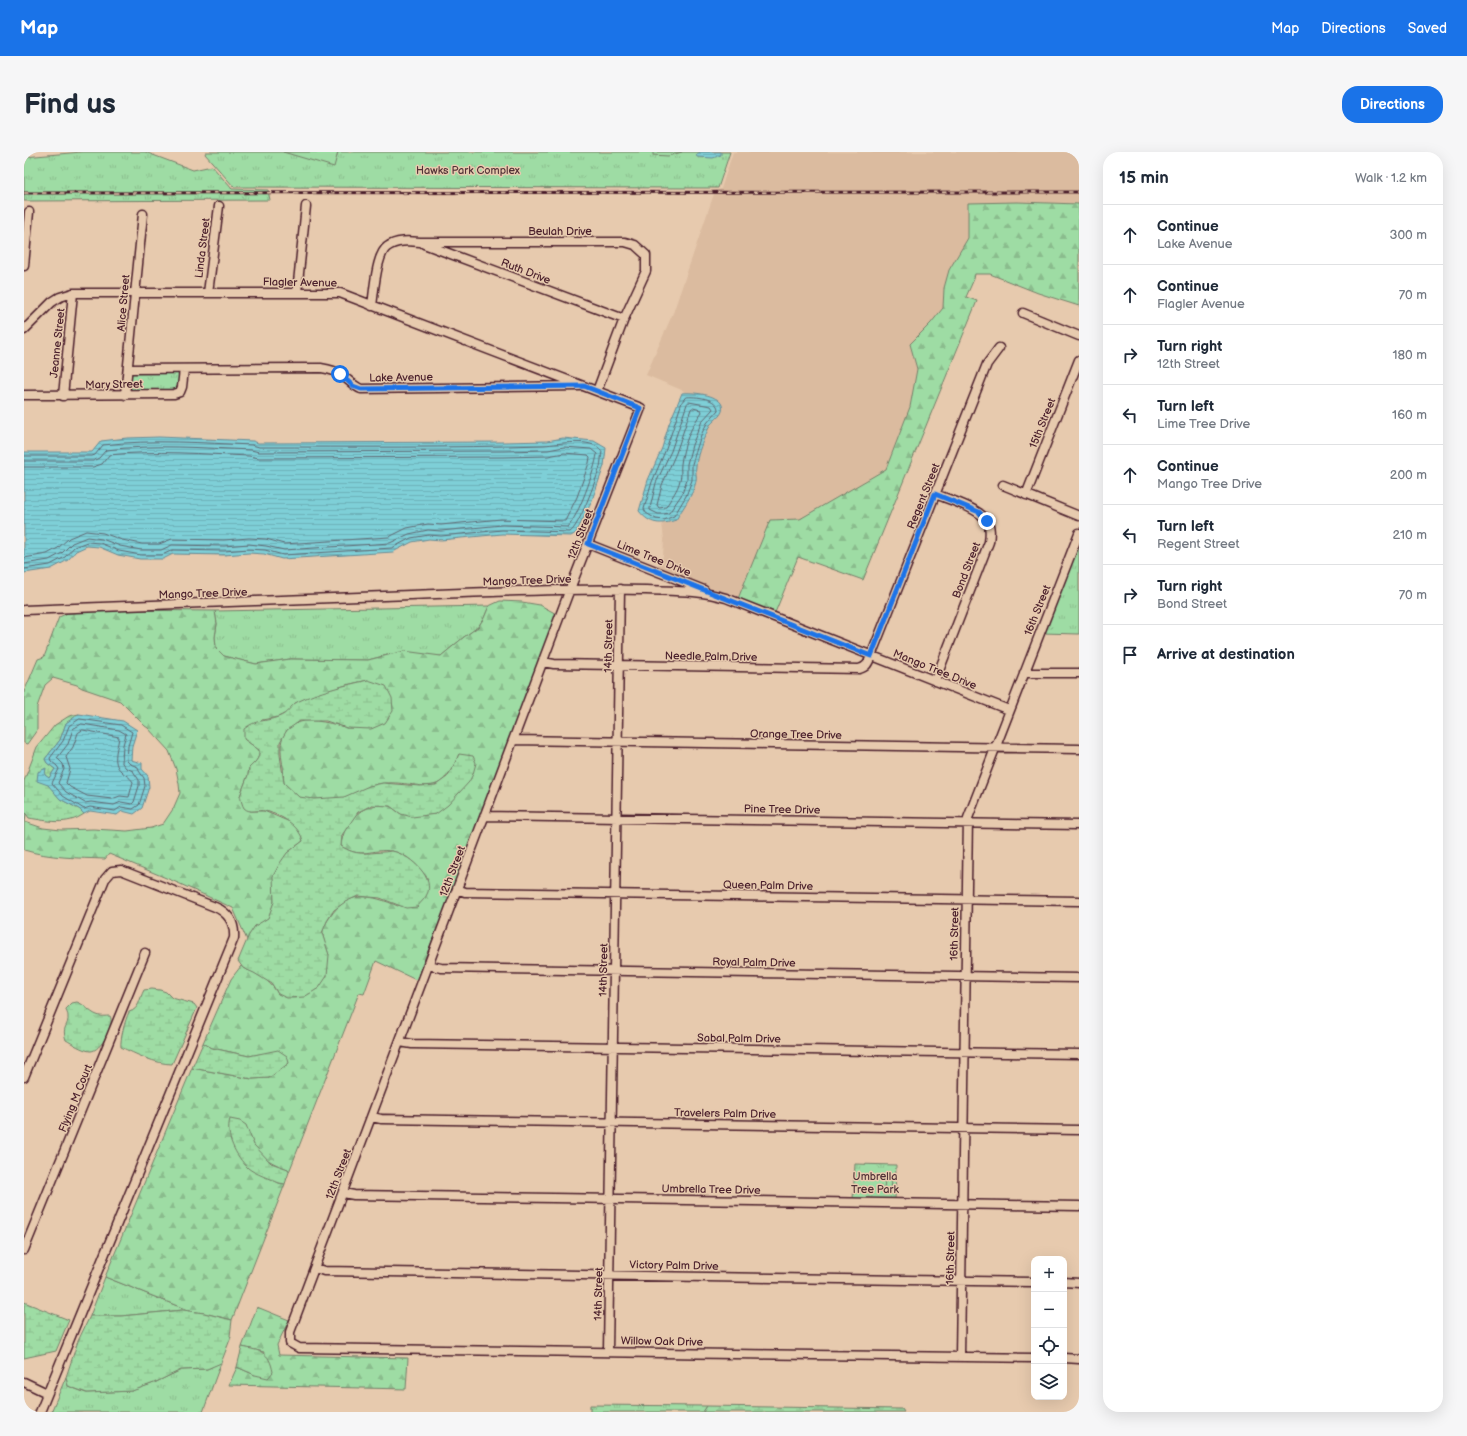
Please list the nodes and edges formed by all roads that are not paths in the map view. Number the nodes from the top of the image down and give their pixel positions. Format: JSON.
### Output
{"nodes":[{"id":1,"x":219,"y":206,"type":"dead end"},
{"id":2,"x":306,"y":206,"type":"dead end"},
{"id":3,"x":29,"y":212,"type":"dead end"},
{"id":4,"x":143,"y":214,"type":"dead end"},
{"id":5,"x":420,"y":242,"type":"junction"},
{"id":6,"x":24,"y":266,"type":"edge"},
{"id":7,"x":297,"y":292,"type":"junction"},
{"id":8,"x":73,"y":293,"type":"junction"},
{"id":9,"x":208,"y":293,"type":"junction"},
{"id":10,"x":135,"y":294,"type":"junction"},
{"id":11,"x":372,"y":306,"type":"junction"},
{"id":12,"x":1023,"y":313,"type":"dead end"},
{"id":13,"x":624,"y":319,"type":"junction"},
{"id":14,"x":24,"y":330,"type":"edge"},
{"id":15,"x":1079,"y":336,"type":"edge"},
{"id":16,"x":1000,"y":348,"type":"dead end"},
{"id":17,"x":1079,"y":360,"type":"edge"},
{"id":18,"x":128,"y":369,"type":"junction"},
{"id":19,"x":184,"y":369,"type":"junction"},
{"id":20,"x":584,"y":386,"type":"junction"},
{"id":21,"x":597,"y":391,"type":"junction"},
{"id":22,"x":24,"y":395,"type":"edge"},
{"id":23,"x":125,"y":395,"type":"junction"},
{"id":24,"x":63,"y":396,"type":"junction"},
{"id":25,"x":640,"y":408,"type":"joint"},
{"id":26,"x":1003,"y":485,"type":"dead end"},
{"id":27,"x":935,"y":494,"type":"junction"},
{"id":28,"x":1026,"y":495,"type":"junction"},
{"id":29,"x":1079,"y":516,"type":"edge"},
{"id":30,"x":1079,"y":533,"type":"edge"},
{"id":31,"x":588,"y":544,"type":"junction"},
{"id":32,"x":570,"y":589,"type":"junction"},
{"id":33,"x":620,"y":589,"type":"junction"},
{"id":34,"x":712,"y":594,"type":"junction"},
{"id":35,"x":24,"y":610,"type":"edge"},
{"id":36,"x":871,"y":656,"type":"junction"},
{"id":37,"x":544,"y":662,"type":"junction"},
{"id":38,"x":619,"y":665,"type":"junction"},
{"id":39,"x":1024,"y":673,"type":"junction"},
{"id":40,"x":1079,"y":674,"type":"edge"},
{"id":41,"x":935,"y":681,"type":"junction"},
{"id":42,"x":1009,"y":710,"type":"junction"},
{"id":43,"x":514,"y":740,"type":"junction"},
{"id":44,"x":618,"y":742,"type":"junction"},
{"id":45,"x":994,"y":748,"type":"junction"},
{"id":46,"x":1079,"y":749,"type":"edge"},
{"id":47,"x":485,"y":816,"type":"junction"},
{"id":48,"x":616,"y":818,"type":"junction"},
{"id":49,"x":967,"y":823,"type":"junction"},
{"id":50,"x":1079,"y":825,"type":"edge"},
{"id":51,"x":457,"y":889,"type":"junction"},
{"id":52,"x":615,"y":894,"type":"junction"},
{"id":53,"x":966,"y":899,"type":"junction"},
{"id":54,"x":1079,"y":901,"type":"edge"},
{"id":55,"x":146,"y":953,"type":"dead end"},
{"id":56,"x":428,"y":965,"type":"junction"},
{"id":57,"x":614,"y":971,"type":"junction"},
{"id":58,"x":964,"y":976,"type":"junction"},
{"id":59,"x":1079,"y":978,"type":"edge"},
{"id":60,"x":400,"y":1042,"type":"junction"},
{"id":61,"x":613,"y":1047,"type":"junction"},
{"id":62,"x":963,"y":1052,"type":"junction"},
{"id":63,"x":1079,"y":1054,"type":"edge"},
{"id":64,"x":24,"y":1077,"type":"edge"},
{"id":65,"x":372,"y":1117,"type":"junction"},
{"id":66,"x":612,"y":1123,"type":"junction"},
{"id":67,"x":962,"y":1128,"type":"junction"},
{"id":68,"x":1079,"y":1130,"type":"edge"},
{"id":69,"x":343,"y":1193,"type":"junction"},
{"id":70,"x":610,"y":1199,"type":"junction"},
{"id":71,"x":962,"y":1204,"type":"junction"},
{"id":72,"x":1079,"y":1206,"type":"edge"},
{"id":73,"x":24,"y":1250,"type":"edge"},
{"id":74,"x":315,"y":1268,"type":"junction"},
{"id":75,"x":609,"y":1275,"type":"junction"},
{"id":76,"x":961,"y":1281,"type":"junction"},
{"id":77,"x":1031,"y":1282,"type":"edge"},
{"id":78,"x":1067,"y":1282,"type":"edge"},
{"id":79,"x":1079,"y":1282,"type":"edge"},
{"id":80,"x":290,"y":1343,"type":"joint"},
{"id":81,"x":608,"y":1352,"type":"junction"},
{"id":82,"x":960,"y":1357,"type":"junction"},
{"id":83,"x":1031,"y":1358,"type":"edge"},
{"id":84,"x":1067,"y":1358,"type":"edge"},
{"id":85,"x":1079,"y":1359,"type":"edge"},
{"id":86,"x":24,"y":1382,"type":"edge"},
{"id":87,"x":47,"y":1393,"type":"junction"},
{"id":88,"x":40,"y":1412,"type":"edge"}],
"edges":[{"from":1,"to":9,"type":"street","name":"Linda Street"},
{"from":2,"to":7,"type":"street"},
{"from":3,"to":6,"type":"street"},
{"from":4,"to":10,"type":"street","name":"Alice Street"},
{"from":5,"to":11,"type":"street","name":"Beulah Drive"},
{"from":5,"to":13,"type":"street","name":"Ruth Drive"},
{"from":5,"to":13,"type":"street","name":"Beulah Drive"},
{"from":7,"to":9,"type":"street","name":"Flagler Avenue"},
{"from":7,"to":11,"type":"street","name":"Flagler Avenue"},
{"from":8,"to":10,"type":"street","name":"Flagler Avenue"},
{"from":8,"to":14,"type":"street","name":"Flagler Avenue"},
{"from":8,"to":24,"type":"street","name":"Jeanne Street"},
{"from":9,"to":10,"type":"street","name":"Flagler Avenue"},
{"from":10,"to":18,"type":"street","name":"Alice Street"},
{"from":11,"to":20,"type":"street","name":"Flagler Avenue"},
{"from":12,"to":15,"type":"street"},
{"from":13,"to":21,"type":"street","name":"Beulah Drive"},
{"from":16,"to":27,"type":"street","name":"Regent Street"},
{"from":17,"to":28,"type":"street","name":"15th Street"},
{"from":18,"to":19,"type":"street","name":"Lake Avenue"},
{"from":18,"to":23,"type":"street","name":"Alice Street"},
{"from":19,"to":20,"type":"street","name":"Lake Avenue"},
{"from":19,"to":23,"type":"street","name":"Mary Street"},
{"from":20,"to":21,"type":"street","name":"Flagler Avenue"},
{"from":21,"to":25,"type":"street","name":"Flagler Avenue"},
{"from":22,"to":24,"type":"street","name":"Mary Street"},
{"from":23,"to":24,"type":"street","name":"Mary Street"},
{"from":25,"to":31,"type":"street","name":"12th Street"},
{"from":26,"to":28,"type":"street"},
{"from":27,"to":36,"type":"street","name":"Regent Street"},
{"from":27,"to":41,"type":"street","name":"Bond Street"},
{"from":28,"to":29,"type":"street"},
{"from":30,"to":39,"type":"street","name":"16th Street"},
{"from":31,"to":32,"type":"street","name":"12th Street"},
{"from":31,"to":34,"type":"street","name":"Lime Tree Drive"},
{"from":32,"to":33,"type":"street","name":"Mango Tree Drive"},
{"from":32,"to":35,"type":"street","name":"Mango Tree Drive"},
{"from":32,"to":37,"type":"street","name":"12th Street"},
{"from":33,"to":34,"type":"street","name":"Mango Tree Drive"},
{"from":33,"to":38,"type":"street","name":"14th Street"},
{"from":34,"to":36,"type":"street","name":"Mango Tree Drive"},
{"from":36,"to":38,"type":"street","name":"Needle Palm Drive"},
{"from":36,"to":41,"type":"street","name":"Mango Tree Drive"},
{"from":37,"to":38,"type":"street","name":"Needle Palm Drive"},
{"from":37,"to":43,"type":"street","name":"12th Street"},
{"from":38,"to":44,"type":"street","name":"14th Street"},
{"from":39,"to":40,"type":"street"},
{"from":39,"to":42,"type":"street","name":"16th Street"},
{"from":41,"to":42,"type":"street","name":"Mango Tree Drive"},
{"from":42,"to":45,"type":"street","name":"16th Street"},
{"from":43,"to":44,"type":"street","name":"Orange Tree Drive"},
{"from":43,"to":47,"type":"street","name":"12th Street"},
{"from":44,"to":45,"type":"street","name":"Orange Tree Drive"},
{"from":44,"to":48,"type":"street","name":"14th Street"},
{"from":45,"to":46,"type":"street","name":"Orange Tree Drive"},
{"from":45,"to":49,"type":"street","name":"16th Street"},
{"from":47,"to":48,"type":"street","name":"Pine Tree Drive"},
{"from":47,"to":51,"type":"street","name":"12th Street"},
{"from":48,"to":49,"type":"street","name":"Pine Tree Drive"},
{"from":48,"to":52,"type":"street","name":"14th Street"},
{"from":49,"to":50,"type":"street","name":"Pine Tree Drive"},
{"from":49,"to":53,"type":"street","name":"16th Street"},
{"from":51,"to":52,"type":"street","name":"Queen Palm Drive"},
{"from":51,"to":56,"type":"street","name":"12th Street"},
{"from":52,"to":53,"type":"street","name":"Queen Palm Drive"},
{"from":52,"to":57,"type":"street","name":"14th Street"},
{"from":53,"to":54,"type":"street","name":"Queen Palm Drive"},
{"from":53,"to":58,"type":"street","name":"16th Street"},
{"from":55,"to":73,"type":"street","name":"Flying M Court"},
{"from":56,"to":57,"type":"street","name":"Royal Palm Drive"},
{"from":56,"to":60,"type":"street","name":"12th Street"},
{"from":57,"to":58,"type":"street","name":"Royal Palm Drive"},
{"from":57,"to":61,"type":"street","name":"14th Street"},
{"from":58,"to":59,"type":"street","name":"Royal Palm Drive"},
{"from":58,"to":62,"type":"street","name":"16th Street"},
{"from":60,"to":61,"type":"street","name":"Sabal Palm Drive"},
{"from":60,"to":65,"type":"street","name":"12th Street"},
{"from":61,"to":62,"type":"street","name":"Sabal Palm Drive"},
{"from":61,"to":66,"type":"street","name":"14th Street"},
{"from":62,"to":63,"type":"street","name":"Sabal Palm Drive"},
{"from":62,"to":67,"type":"street","name":"16th Street"},
{"from":64,"to":87,"type":"street"},
{"from":65,"to":66,"type":"street","name":"Travelers Palm Drive"},
{"from":65,"to":69,"type":"street","name":"12th Street"},
{"from":66,"to":67,"type":"street","name":"Travelers Palm Drive"},
{"from":66,"to":70,"type":"street","name":"14th Street"},
{"from":67,"to":68,"type":"street","name":"Travelers Palm Drive"},
{"from":67,"to":71,"type":"street","name":"16th Street"},
{"from":69,"to":70,"type":"street","name":"Umbrella Tree Drive"},
{"from":69,"to":74,"type":"street","name":"12th Street"},
{"from":70,"to":71,"type":"street","name":"Umbrella Tree Drive"},
{"from":70,"to":75,"type":"street","name":"14th Street"},
{"from":71,"to":72,"type":"street","name":"Umbrella Tree Drive"},
{"from":71,"to":76,"type":"street","name":"16th Street"},
{"from":74,"to":75,"type":"street","name":"Victory Palm Drive"},
{"from":74,"to":80,"type":"street","name":"12th Street"},
{"from":75,"to":76,"type":"street","name":"Victory Palm Drive"},
{"from":75,"to":81,"type":"street","name":"14th Street"},
{"from":76,"to":77,"type":"street","name":"Victory Palm Drive"},
{"from":76,"to":82,"type":"street","name":"16th Street"},
{"from":78,"to":79,"type":"street"},
{"from":80,"to":81,"type":"street","name":"Willow Oak Drive"},
{"from":81,"to":82,"type":"street","name":"Willow Oak Drive"},
{"from":82,"to":83,"type":"street","name":"Willow Oak Drive"},
{"from":84,"to":85,"type":"street"},
{"from":86,"to":87,"type":"street"},
{"from":87,"to":88,"type":"street"}]}
